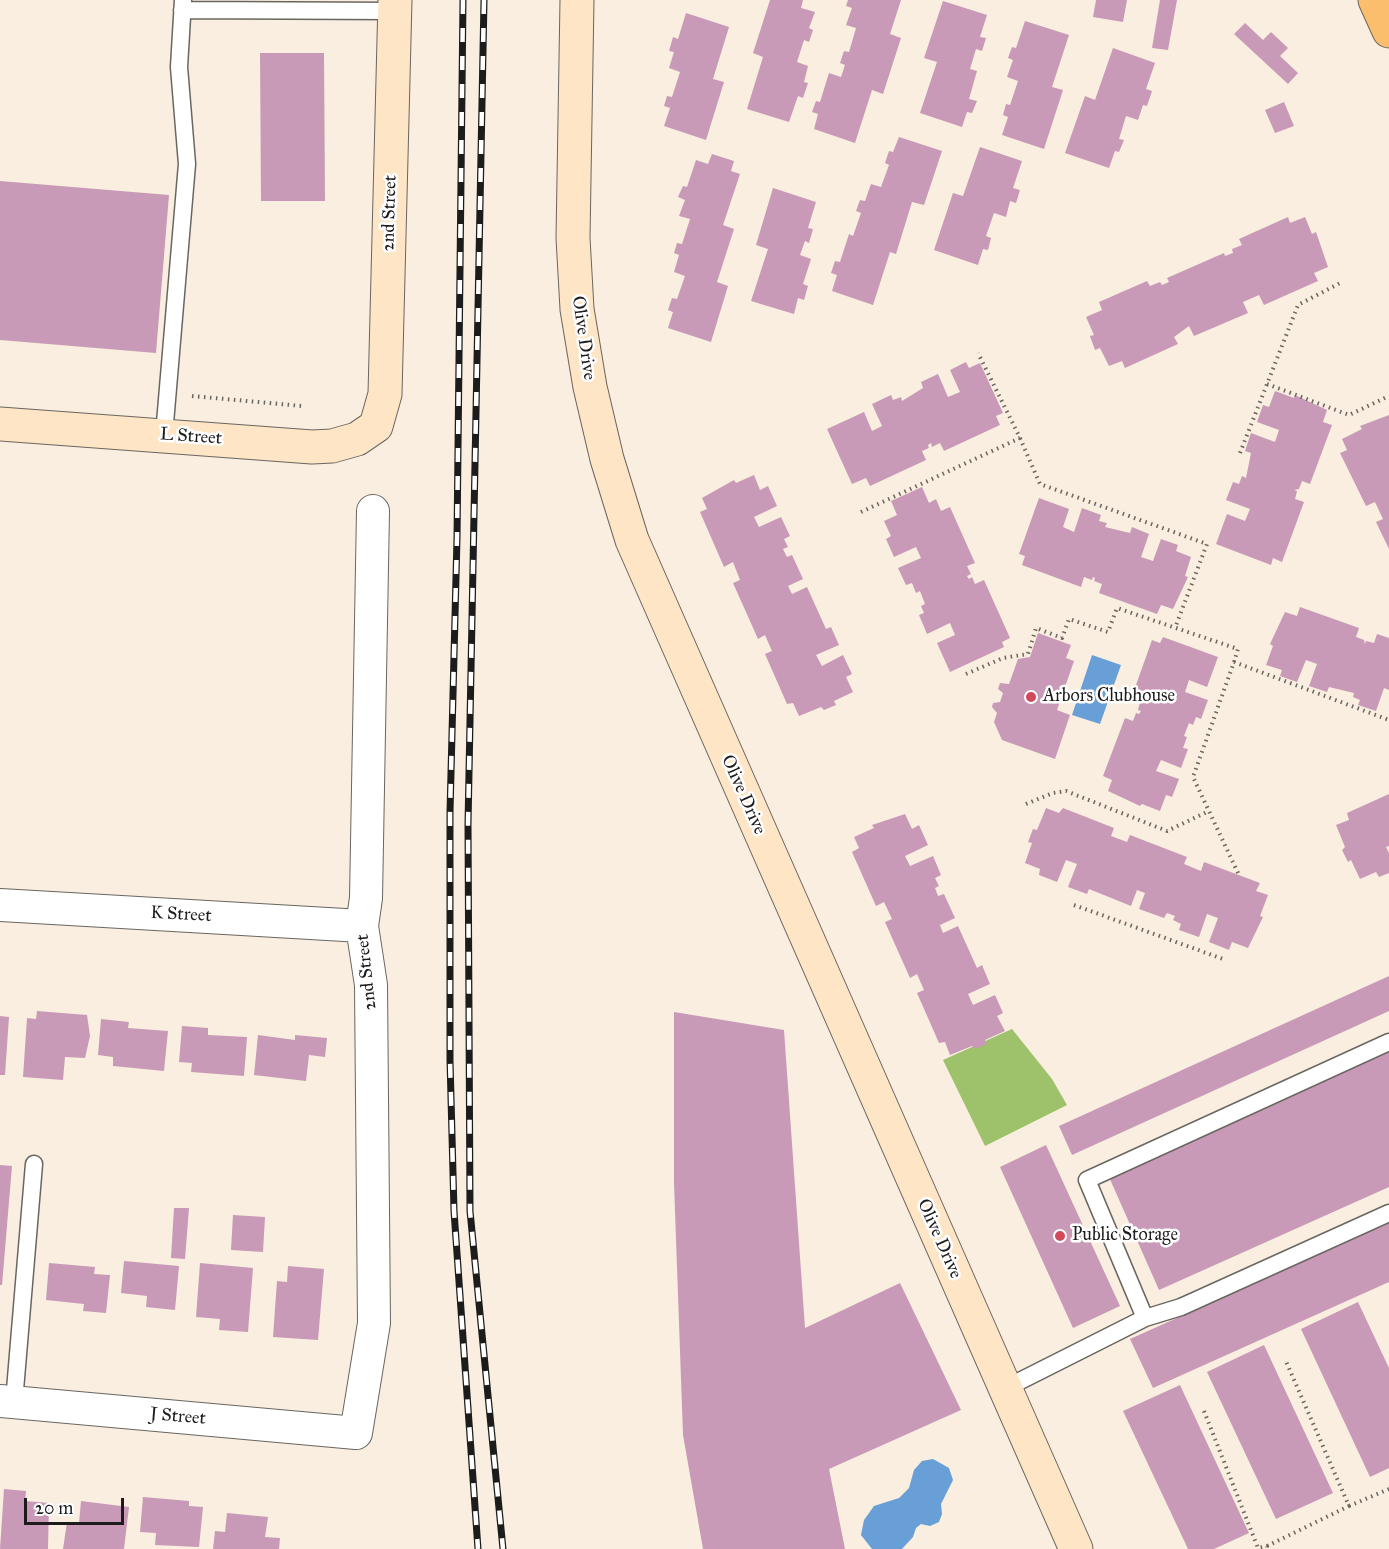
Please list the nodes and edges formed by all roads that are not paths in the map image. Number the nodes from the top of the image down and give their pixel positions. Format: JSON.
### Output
{"nodes":[{"id":1,"x":577,"y":0,"type":"edge"},
{"id":2,"x":1375,"y":0,"type":"edge"},
{"id":3,"x":183,"y":5,"type":"edge"},
{"id":4,"x":323,"y":5,"type":"edge"},
{"id":5,"x":395,"y":5,"type":"edge"},
{"id":6,"x":1389,"y":31,"type":"edge"},
{"id":7,"x":0,"y":424,"type":"edge"},
{"id":8,"x":376,"y":426,"type":"joint"},
{"id":9,"x":164,"y":435,"type":"junction"},
{"id":10,"x":374,"y":511,"type":"dead end"},
{"id":11,"x":0,"y":905,"type":"edge"},
{"id":12,"x":362,"y":926,"type":"junction"},
{"id":13,"x":1389,"y":1042,"type":"edge"},
{"id":14,"x":34,"y":1164,"type":"dead end"},
{"id":15,"x":1389,"y":1213,"type":"edge"},
{"id":16,"x":1145,"y":1318,"type":"junction"},
{"id":17,"x":1006,"y":1388,"type":"junction"},
{"id":18,"x":7,"y":1402,"type":"edge"},
{"id":19,"x":356,"y":1433,"type":"joint"},
{"id":20,"x":1076,"y":1549,"type":"edge"}],
"edges":[{"from":1,"to":17,"type":"street","name":"Olive Drive"},
{"from":2,"to":6,"type":"highway"},
{"from":3,"to":4,"type":"lane"},
{"from":3,"to":9,"type":"lane"},
{"from":4,"to":5,"type":"lane"},
{"from":5,"to":8,"type":"street","name":"2nd Street"},
{"from":7,"to":9,"type":"street","name":"L Street"},
{"from":8,"to":9,"type":"street","name":"L Street"},
{"from":10,"to":12,"type":"street","name":"2nd Street"},
{"from":11,"to":12,"type":"street","name":"K Street"},
{"from":12,"to":19,"type":"street","name":"2nd Street"},
{"from":13,"to":16,"type":"lane"},
{"from":14,"to":18,"type":"lane"},
{"from":15,"to":16,"type":"lane"},
{"from":16,"to":17,"type":"lane"},
{"from":17,"to":20,"type":"street","name":"Olive Drive"},
{"from":18,"to":19,"type":"street","name":"J Street"}]}
